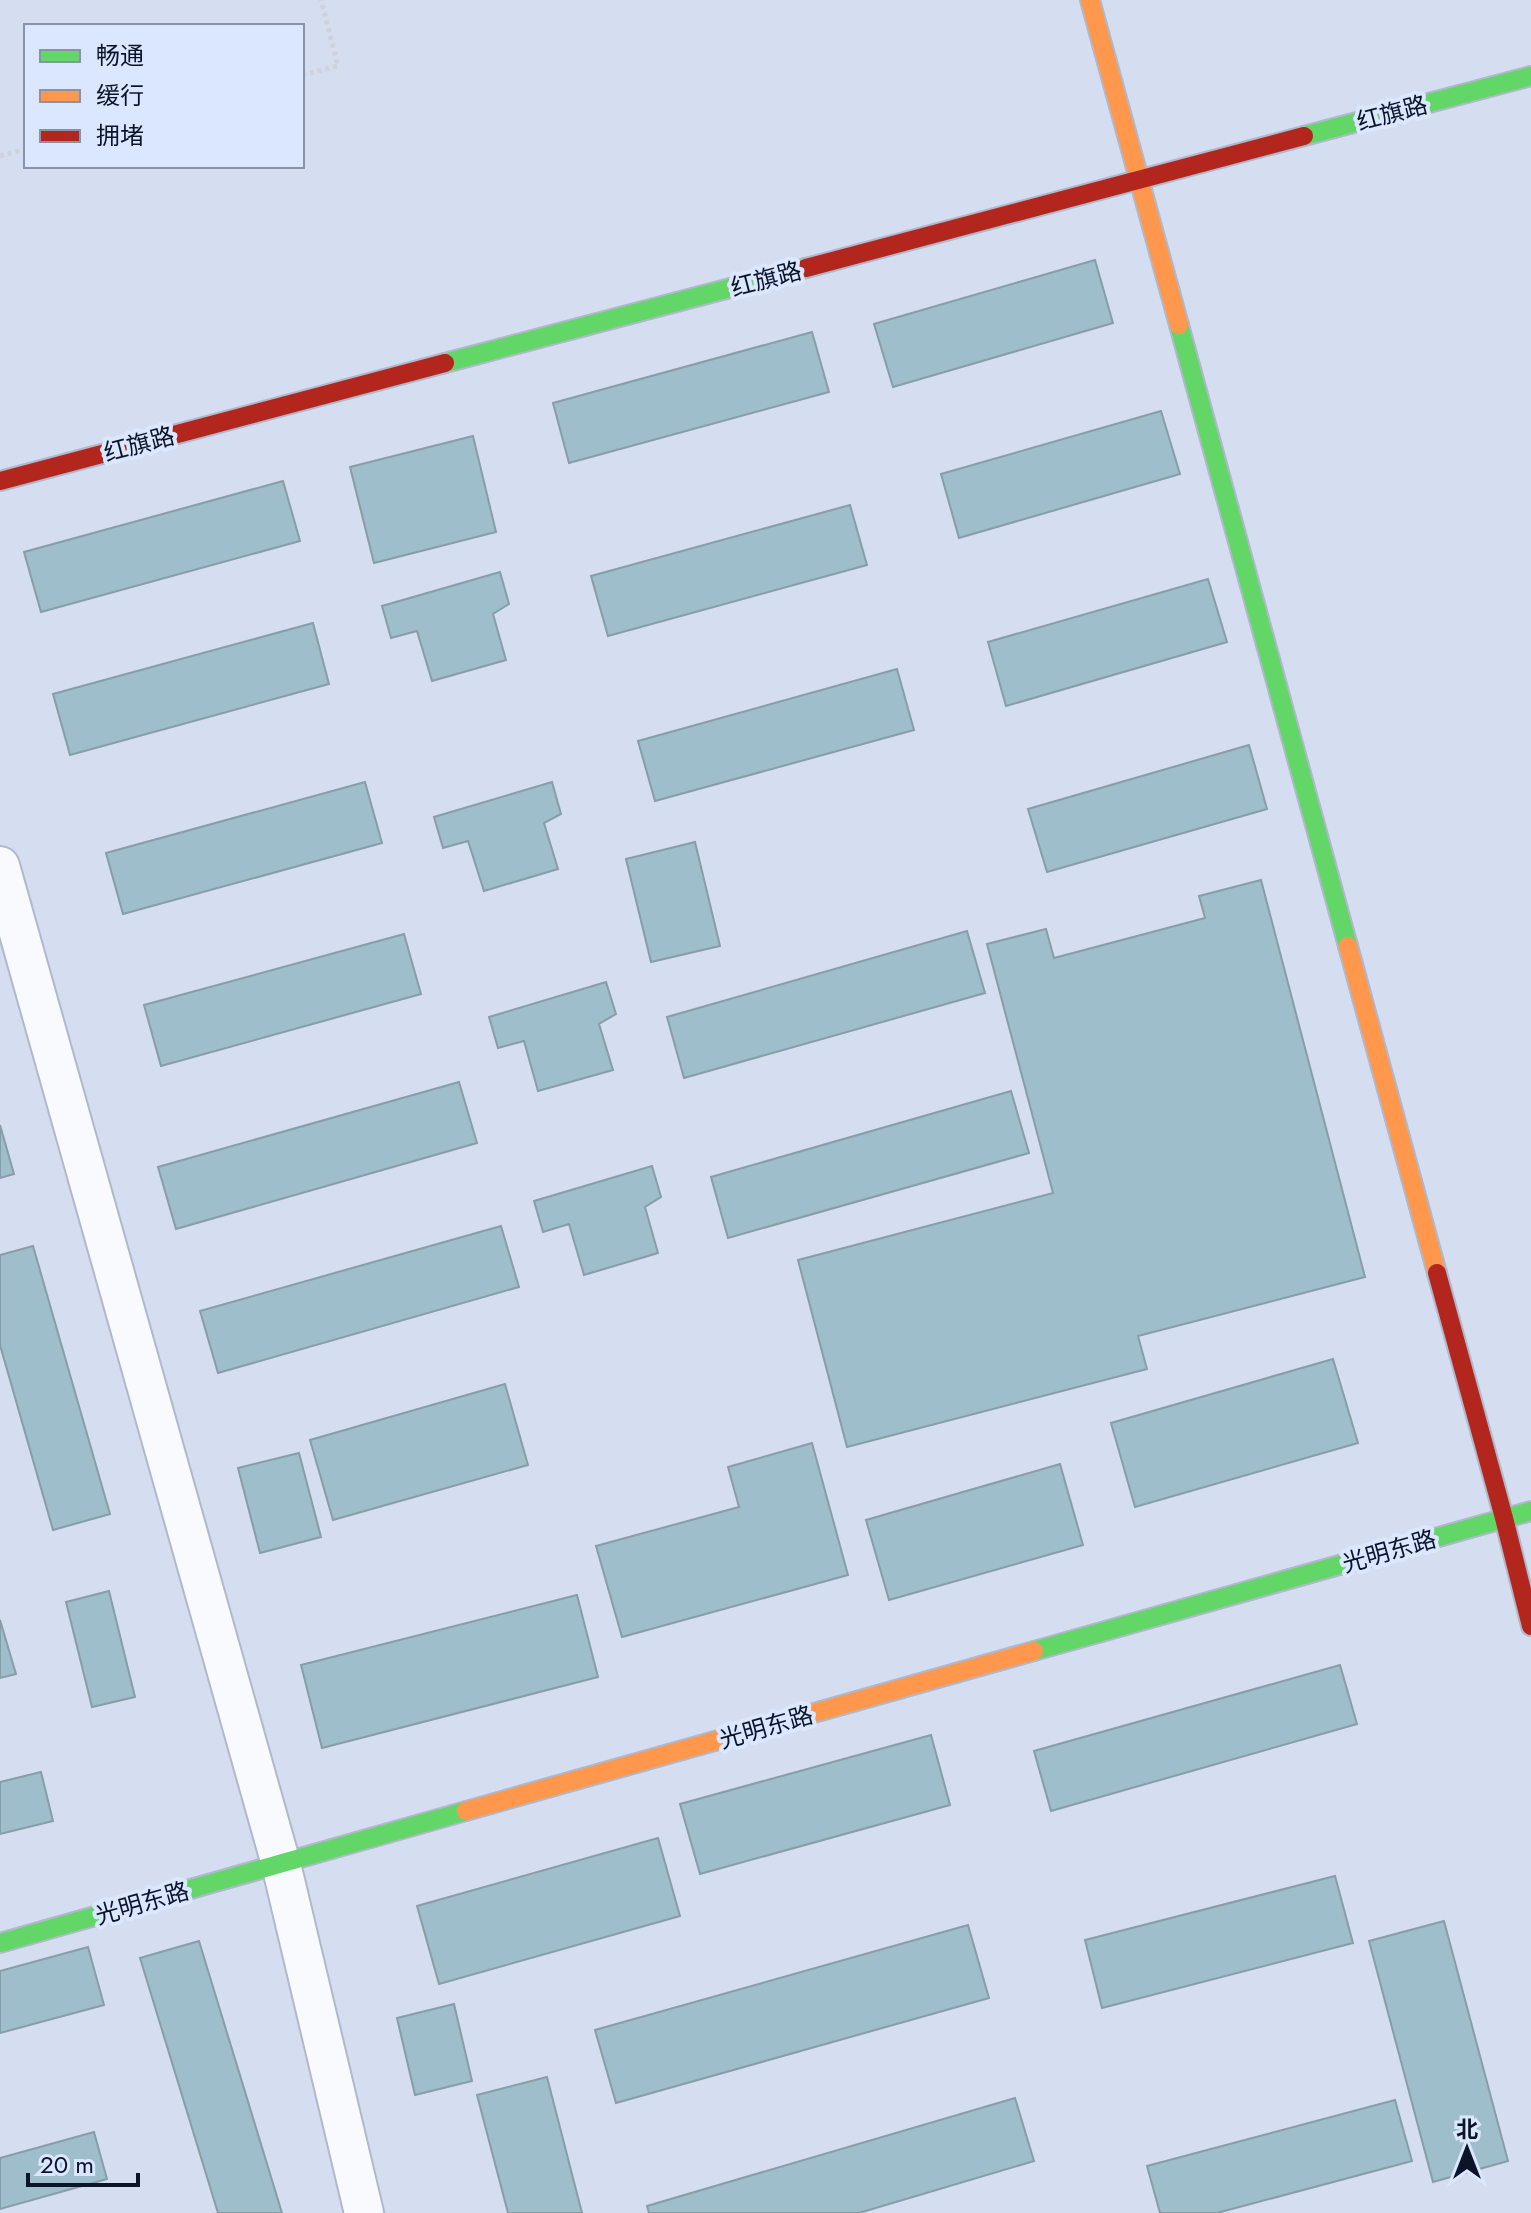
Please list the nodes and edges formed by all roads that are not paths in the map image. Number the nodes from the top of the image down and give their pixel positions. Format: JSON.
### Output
{"nodes":[{"id":1,"x":1090,"y":0,"type":"edge"},
{"id":2,"x":1531,"y":76,"type":"edge"},
{"id":3,"x":1138,"y":181,"type":"junction"},
{"id":4,"x":0,"y":481,"type":"edge"},
{"id":5,"x":0,"y":866,"type":"edge"},
{"id":6,"x":1531,"y":1511,"type":"edge"},
{"id":7,"x":1504,"y":1518,"type":"junction"},
{"id":8,"x":1531,"y":1626,"type":"edge"},
{"id":9,"x":281,"y":1864,"type":"junction"},
{"id":10,"x":0,"y":1943,"type":"edge"},
{"id":11,"x":364,"y":2213,"type":"edge"}],
"edges":[{"from":1,"to":3,"type":"street"},
{"from":2,"to":3,"type":"street","name":"红旗路"},
{"from":3,"to":4,"type":"street","name":"红旗路"},
{"from":3,"to":7,"type":"street"},
{"from":5,"to":9,"type":"street"},
{"from":6,"to":7,"type":"street","name":"光明东路"},
{"from":7,"to":8,"type":"street"},
{"from":7,"to":9,"type":"street","name":"光明东路"},
{"from":9,"to":10,"type":"street","name":"光明东路"},
{"from":9,"to":11,"type":"street"}]}
